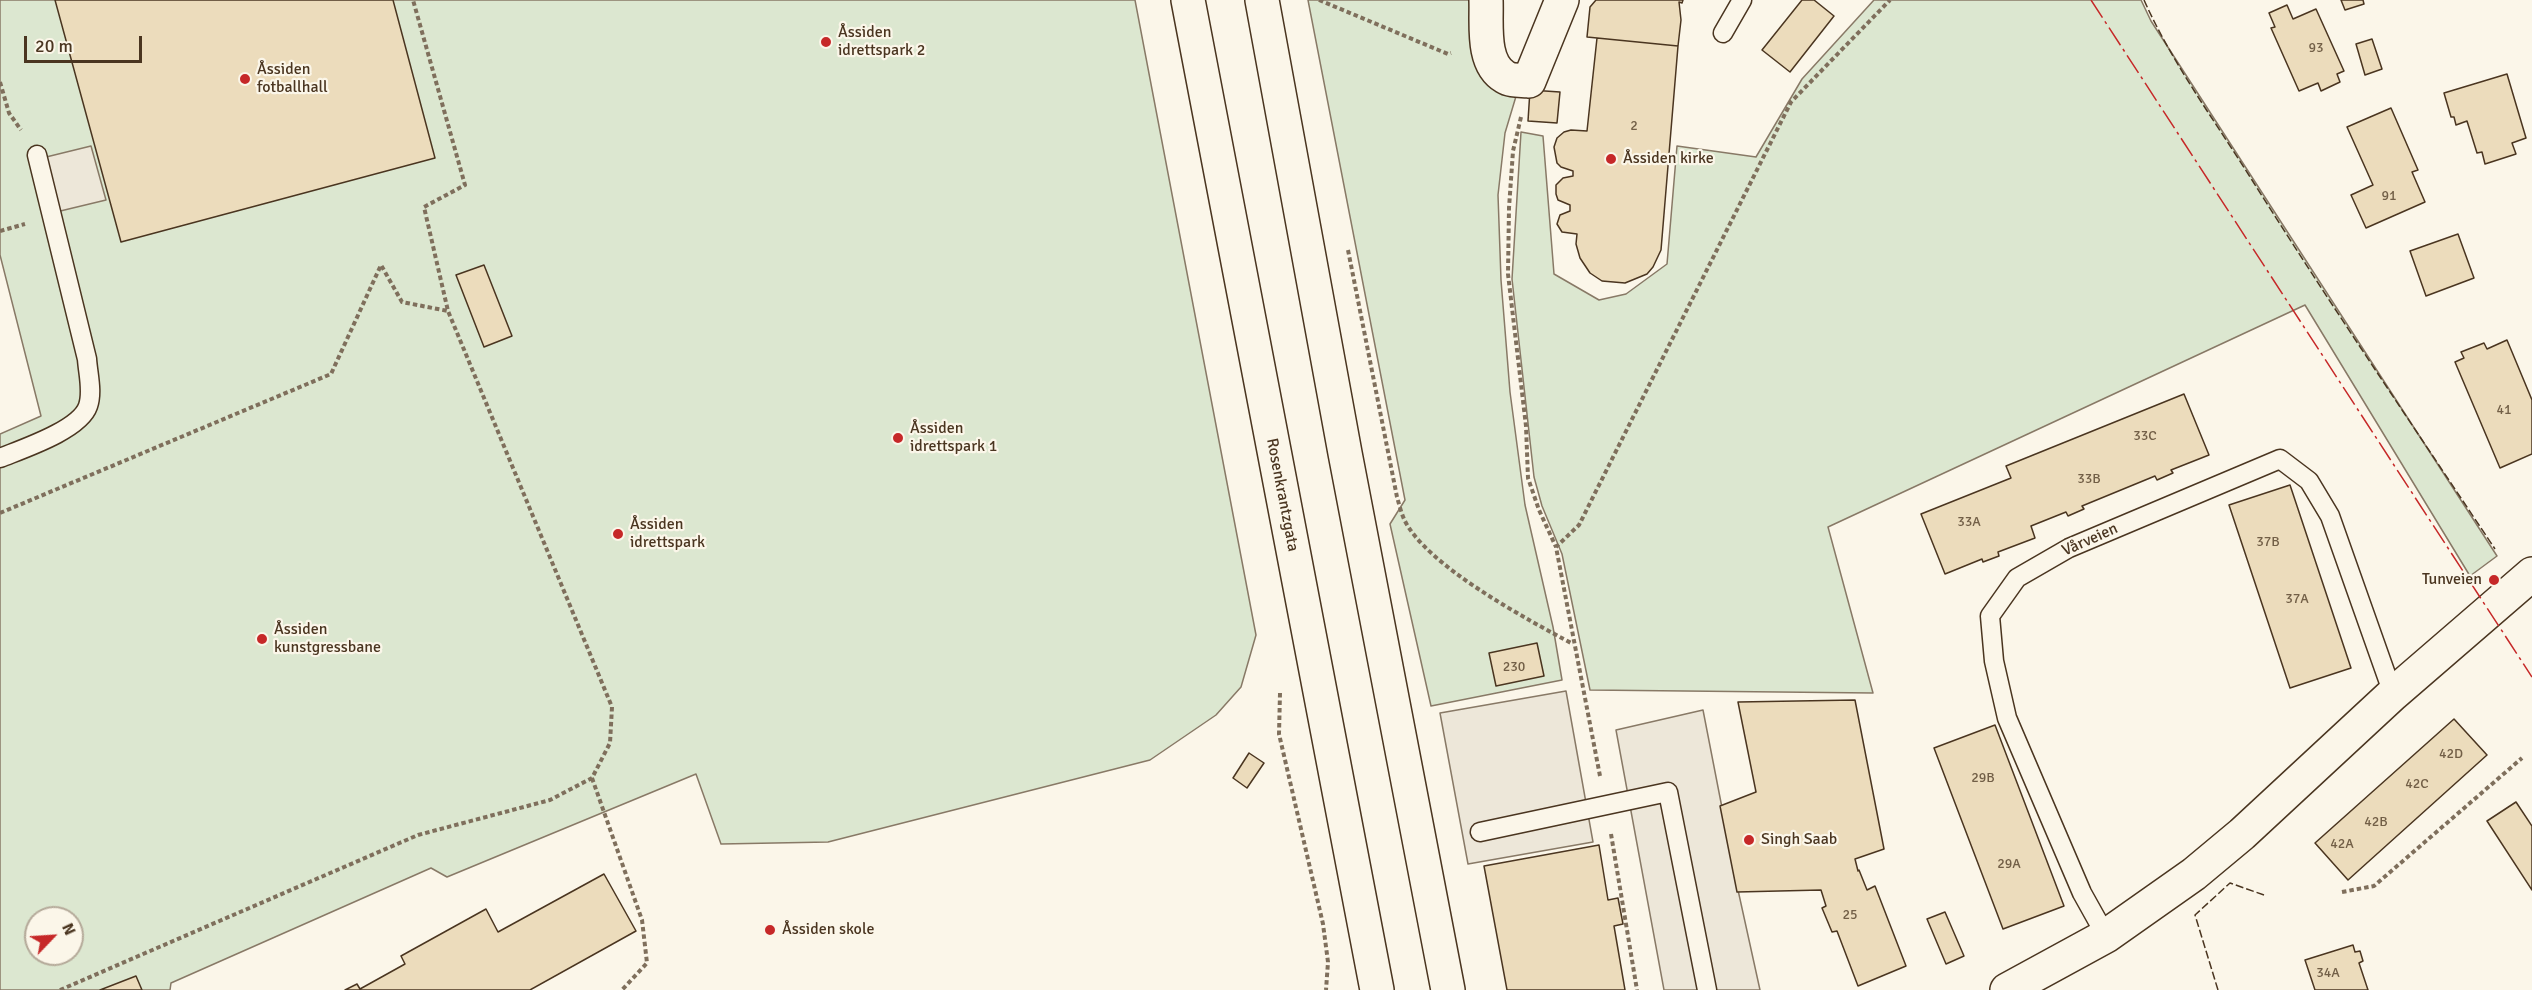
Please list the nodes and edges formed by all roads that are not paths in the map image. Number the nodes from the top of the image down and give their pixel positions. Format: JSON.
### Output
{"nodes":[{"id":1,"x":1188,"y":0,"type":"edge"},
{"id":2,"x":1263,"y":0,"type":"edge"},
{"id":3,"x":1486,"y":0,"type":"edge"},
{"id":4,"x":1562,"y":0,"type":"edge"},
{"id":5,"x":1742,"y":0,"type":"edge"},
{"id":6,"x":1723,"y":33,"type":"dead end"},
{"id":7,"x":38,"y":154,"type":"road end"},
{"id":8,"x":0,"y":458,"type":"edge"},
{"id":9,"x":2532,"y":574,"type":"edge"},
{"id":10,"x":2393,"y":694,"type":"junction"},
{"id":11,"x":1480,"y":832,"type":"dead end"},
{"id":12,"x":2106,"y":936,"type":"junction"},
{"id":13,"x":1377,"y":990,"type":"edge"},
{"id":14,"x":1448,"y":990,"type":"edge"},
{"id":15,"x":1707,"y":990,"type":"edge"},
{"id":16,"x":2007,"y":990,"type":"edge"}],
"edges":[{"from":1,"to":13,"type":"main road","name":"Rosenkrantzgata"},
{"from":2,"to":14,"type":"main road"},
{"from":3,"to":4,"type":"main road"},
{"from":5,"to":6,"type":"lane"},
{"from":7,"to":8,"type":"lane"},
{"from":9,"to":10,"type":"main road"},
{"from":10,"to":12,"type":"main road"},
{"from":10,"to":12,"type":"lane","name":"Vårveien"},
{"from":11,"to":15,"type":"lane"},
{"from":12,"to":16,"type":"main road"}]}
